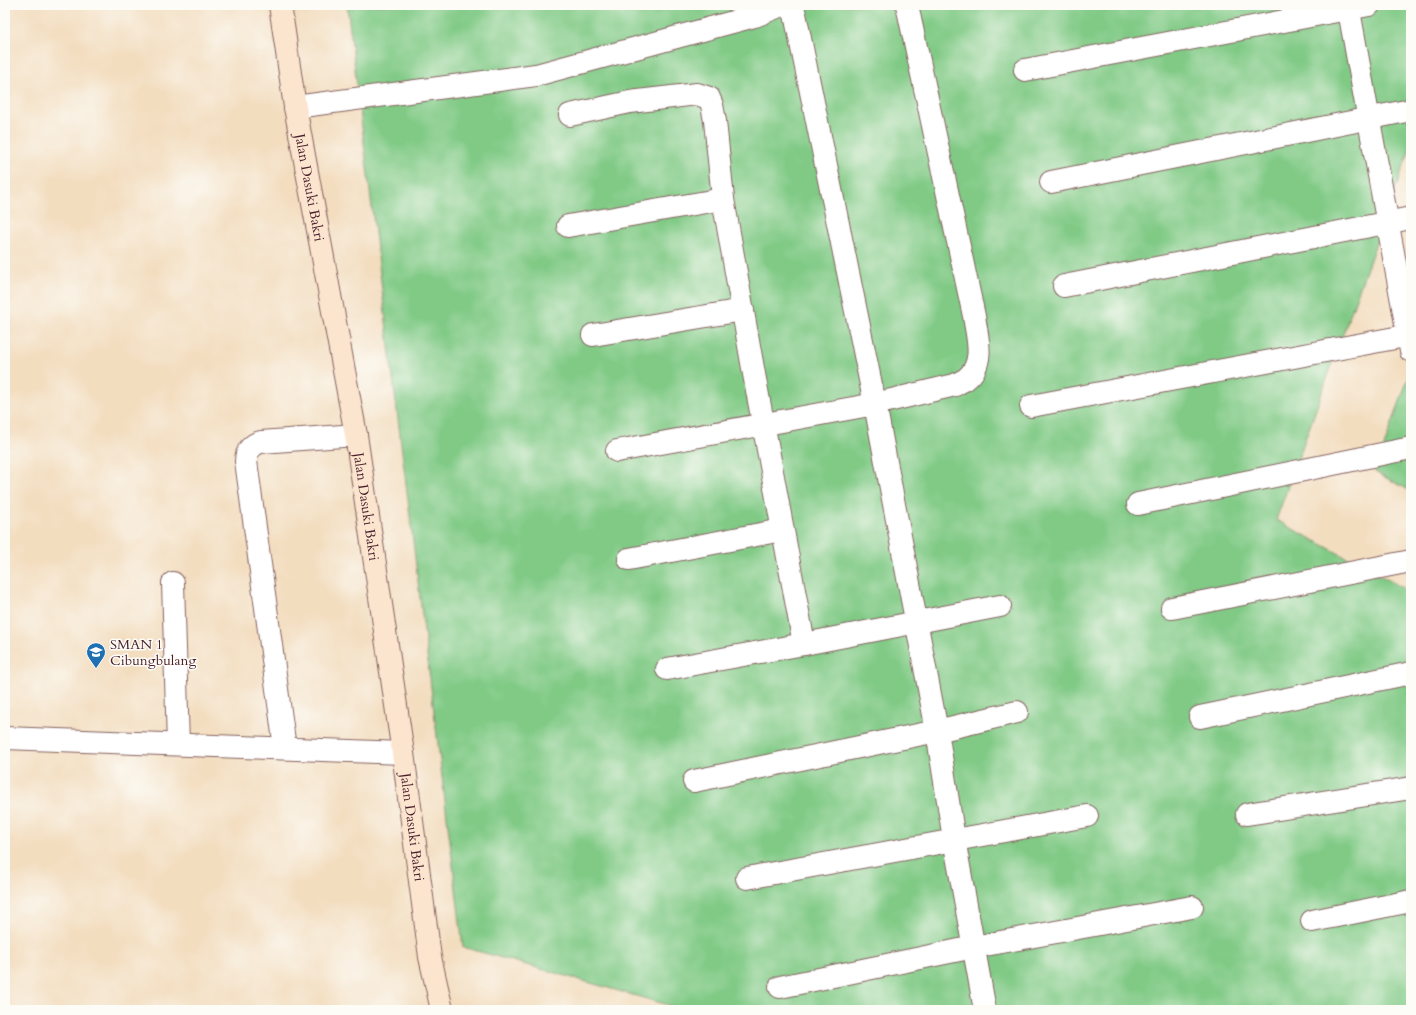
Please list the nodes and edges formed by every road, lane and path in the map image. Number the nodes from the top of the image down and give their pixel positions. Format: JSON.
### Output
{"nodes":[{"id":1,"x":280,"y":5,"type":"edge"},
{"id":2,"x":782,"y":5,"type":"edge"},
{"id":3,"x":788,"y":5,"type":"edge"},
{"id":4,"x":906,"y":5,"type":"edge"},
{"id":5,"x":1355,"y":6,"type":"edge"},
{"id":6,"x":1025,"y":70,"type":"dead end"},
{"id":7,"x":295,"y":107,"type":"junction"},
{"id":8,"x":1411,"y":110,"type":"edge"},
{"id":9,"x":570,"y":115,"type":"dead end"},
{"id":10,"x":1368,"y":118,"type":"junction"},
{"id":11,"x":1051,"y":182,"type":"dead end"},
{"id":12,"x":723,"y":199,"type":"junction"},
{"id":13,"x":1411,"y":218,"type":"edge"},
{"id":14,"x":1387,"y":222,"type":"junction"},
{"id":15,"x":568,"y":226,"type":"dead end"},
{"id":16,"x":1064,"y":286,"type":"dead end"},
{"id":17,"x":743,"y":310,"type":"junction"},
{"id":18,"x":593,"y":335,"type":"dead end"},
{"id":19,"x":1410,"y":341,"type":"edge"},
{"id":20,"x":875,"y":404,"type":"junction"},
{"id":21,"x":1031,"y":406,"type":"dead end"},
{"id":22,"x":763,"y":424,"type":"junction"},
{"id":23,"x":356,"y":435,"type":"junction"},
{"id":24,"x":1411,"y":448,"type":"edge"},
{"id":25,"x":617,"y":451,"type":"dead end"},
{"id":26,"x":1138,"y":504,"type":"dead end"},
{"id":27,"x":782,"y":530,"type":"junction"},
{"id":28,"x":629,"y":559,"type":"dead end"},
{"id":29,"x":1411,"y":561,"type":"edge"},
{"id":30,"x":173,"y":583,"type":"dead end"},
{"id":31,"x":1000,"y":606,"type":"dead end"},
{"id":32,"x":1172,"y":608,"type":"dead end"},
{"id":33,"x":916,"y":622,"type":"junction"},
{"id":34,"x":804,"y":644,"type":"junction"},
{"id":35,"x":667,"y":669,"type":"dead end"},
{"id":36,"x":1411,"y":674,"type":"edge"},
{"id":37,"x":1017,"y":712,"type":"dead end"},
{"id":38,"x":1200,"y":717,"type":"dead end"},
{"id":39,"x":937,"y":731,"type":"junction"},
{"id":40,"x":5,"y":738,"type":"edge"},
{"id":41,"x":178,"y":744,"type":"junction"},
{"id":42,"x":285,"y":748,"type":"junction"},
{"id":43,"x":403,"y":753,"type":"junction"},
{"id":44,"x":694,"y":781,"type":"dead end"},
{"id":45,"x":1411,"y":788,"type":"edge"},
{"id":46,"x":1247,"y":814,"type":"dead end"},
{"id":47,"x":1087,"y":816,"type":"dead end"},
{"id":48,"x":954,"y":839,"type":"junction"},
{"id":49,"x":747,"y":878,"type":"dead end"},
{"id":50,"x":1411,"y":901,"type":"edge"},
{"id":51,"x":1192,"y":907,"type":"dead end"},
{"id":52,"x":1312,"y":921,"type":"dead end"},
{"id":53,"x":974,"y":947,"type":"junction"},
{"id":54,"x":780,"y":987,"type":"dead end"},
{"id":55,"x":442,"y":1010,"type":"edge"},
{"id":56,"x":985,"y":1010,"type":"edge"}],
"edges":[{"from":1,"to":7,"type":"main road","name":"Jalan Dasuki Bakri"},
{"from":2,"to":7,"type":"street"},
{"from":3,"to":20,"type":"street"},
{"from":4,"to":20,"type":"street"},
{"from":5,"to":6,"type":"street"},
{"from":5,"to":10,"type":"street"},
{"from":7,"to":23,"type":"main road","name":"Jalan Dasuki Bakri"},
{"from":8,"to":10,"type":"street"},
{"from":9,"to":12,"type":"street"},
{"from":10,"to":11,"type":"street"},
{"from":10,"to":14,"type":"street"},
{"from":12,"to":15,"type":"street"},
{"from":12,"to":17,"type":"street"},
{"from":13,"to":14,"type":"street"},
{"from":14,"to":16,"type":"street"},
{"from":14,"to":19,"type":"street"},
{"from":17,"to":18,"type":"street"},
{"from":17,"to":22,"type":"street"},
{"from":19,"to":21,"type":"street"},
{"from":20,"to":22,"type":"street"},
{"from":20,"to":33,"type":"street"},
{"from":22,"to":25,"type":"street"},
{"from":22,"to":27,"type":"street"},
{"from":23,"to":42,"type":"street"},
{"from":23,"to":43,"type":"main road","name":"Jalan Dasuki Bakri"},
{"from":24,"to":26,"type":"street"},
{"from":27,"to":28,"type":"street"},
{"from":27,"to":34,"type":"street"},
{"from":29,"to":32,"type":"street"},
{"from":30,"to":41,"type":"street"},
{"from":31,"to":33,"type":"street"},
{"from":33,"to":34,"type":"street"},
{"from":33,"to":39,"type":"street"},
{"from":34,"to":35,"type":"street"},
{"from":36,"to":38,"type":"street"},
{"from":37,"to":39,"type":"street"},
{"from":39,"to":44,"type":"street"},
{"from":39,"to":48,"type":"street"},
{"from":40,"to":41,"type":"street"},
{"from":41,"to":42,"type":"street"},
{"from":42,"to":43,"type":"street"},
{"from":43,"to":55,"type":"main road","name":"Jalan Dasuki Bakri"},
{"from":45,"to":46,"type":"street"},
{"from":47,"to":48,"type":"street"},
{"from":48,"to":49,"type":"street"},
{"from":48,"to":53,"type":"street"},
{"from":50,"to":52,"type":"street"},
{"from":51,"to":53,"type":"street"},
{"from":53,"to":54,"type":"street"},
{"from":53,"to":56,"type":"street"}]}
